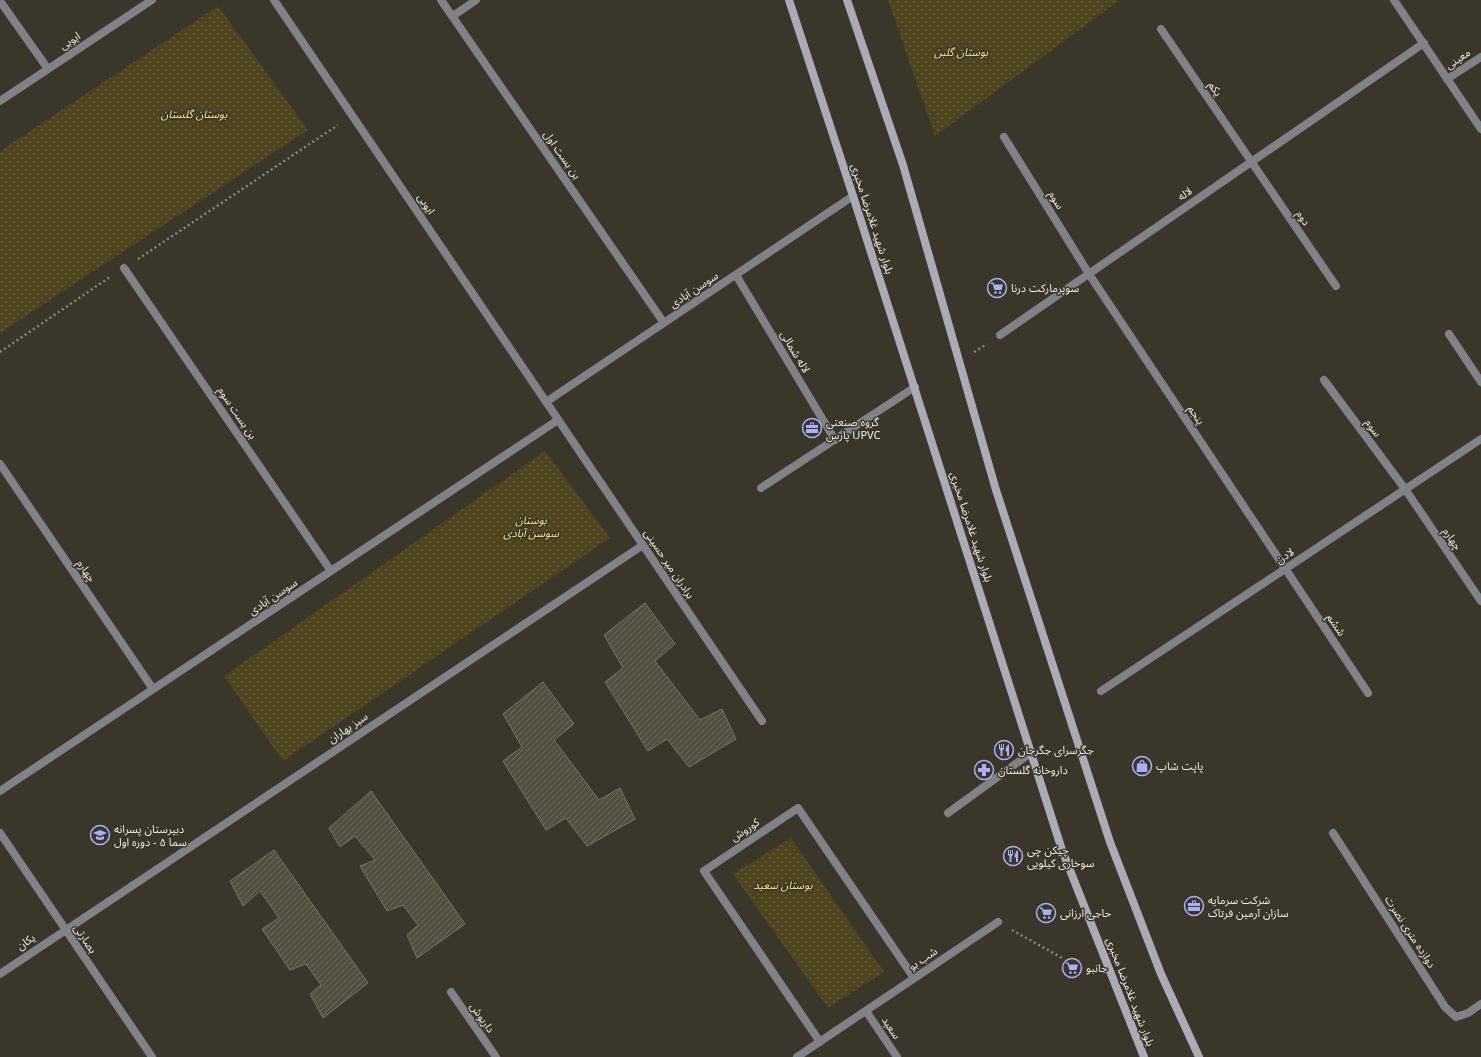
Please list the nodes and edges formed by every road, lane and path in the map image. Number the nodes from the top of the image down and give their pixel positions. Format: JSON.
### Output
{"nodes":[{"id":1,"x":152,"y":0,"type":"edge"},
{"id":2,"x":274,"y":0,"type":"edge"},
{"id":3,"x":441,"y":0,"type":"edge"},
{"id":4,"x":476,"y":0,"type":"edge"},
{"id":5,"x":789,"y":0,"type":"edge"},
{"id":6,"x":847,"y":0,"type":"edge"},
{"id":7,"x":1394,"y":0,"type":"edge"},
{"id":8,"x":0,"y":1,"type":"edge"},
{"id":9,"x":453,"y":16,"type":"junction"},
{"id":10,"x":1161,"y":29,"type":"dead end"},
{"id":11,"x":1424,"y":43,"type":"junction"},
{"id":12,"x":1481,"y":57,"type":"edge"},
{"id":13,"x":48,"y":69,"type":"junction"},
{"id":14,"x":1448,"y":79,"type":"junction"},
{"id":15,"x":0,"y":101,"type":"edge"},
{"id":16,"x":353,"y":116,"type":"junction"},
{"id":17,"x":1481,"y":129,"type":"edge"},
{"id":18,"x":1004,"y":137,"type":"dead end"},
{"id":19,"x":1251,"y":162,"type":"junction"},
{"id":20,"x":853,"y":196,"type":"junction"},
{"id":21,"x":124,"y":268,"type":"junction"},
{"id":22,"x":1089,"y":274,"type":"junction"},
{"id":23,"x":736,"y":275,"type":"junction"},
{"id":24,"x":1336,"y":286,"type":"dead end"},
{"id":25,"x":664,"y":323,"type":"junction"},
{"id":26,"x":1449,"y":334,"type":"dead end"},
{"id":27,"x":1000,"y":335,"type":"joint"},
{"id":28,"x":0,"y":352,"type":"edge"},
{"id":29,"x":958,"y":362,"type":"junction"},
{"id":30,"x":1324,"y":380,"type":"dead end"},
{"id":31,"x":1481,"y":382,"type":"edge"},
{"id":32,"x":915,"y":387,"type":"junction"},
{"id":33,"x":546,"y":402,"type":"junction"},
{"id":34,"x":558,"y":420,"type":"junction"},
{"id":35,"x":1481,"y":439,"type":"edge"},
{"id":36,"x":835,"y":440,"type":"junction"},
{"id":37,"x":0,"y":464,"type":"edge"},
{"id":38,"x":762,"y":488,"type":"dead end"},
{"id":39,"x":1405,"y":490,"type":"junction"},
{"id":40,"x":643,"y":545,"type":"junction"},
{"id":41,"x":1285,"y":569,"type":"junction"},
{"id":42,"x":330,"y":572,"type":"junction"},
{"id":43,"x":1481,"y":601,"type":"edge"},
{"id":44,"x":153,"y":689,"type":"junction"},
{"id":45,"x":1101,"y":691,"type":"dead end"},
{"id":46,"x":1368,"y":693,"type":"dead end"},
{"id":47,"x":762,"y":721,"type":"dead end"},
{"id":48,"x":1032,"y":752,"type":"junction"},
{"id":49,"x":0,"y":791,"type":"edge"},
{"id":50,"x":948,"y":813,"type":"dead end"},
{"id":51,"x":0,"y":833,"type":"edge"},
{"id":52,"x":1333,"y":833,"type":"dead end"},
{"id":53,"x":998,"y":922,"type":"joint"},
{"id":54,"x":65,"y":929,"type":"junction"},
{"id":55,"x":1064,"y":960,"type":"dead end"},
{"id":56,"x":0,"y":974,"type":"edge"},
{"id":57,"x":914,"y":978,"type":"junction"},
{"id":58,"x":451,"y":992,"type":"dead end"},
{"id":59,"x":1481,"y":1004,"type":"edge"},
{"id":60,"x":866,"y":1011,"type":"junction"},
{"id":61,"x":820,"y":1042,"type":"junction"},
{"id":62,"x":152,"y":1057,"type":"edge"},
{"id":63,"x":496,"y":1057,"type":"edge"},
{"id":64,"x":798,"y":1057,"type":"edge"},
{"id":65,"x":897,"y":1057,"type":"edge"},
{"id":66,"x":1144,"y":1057,"type":"edge"},
{"id":67,"x":1199,"y":1057,"type":"edge"}],
"edges":[{"from":1,"to":13,"type":"street","name":"ایوبی"},
{"from":2,"to":16,"type":"street","name":"ایوبی"},
{"from":3,"to":9,"type":"street","name":"بن بست اول"},
{"from":4,"to":9,"type":"street"},
{"from":5,"to":20,"type":"main road","name":"بلوار شهید غلامرضا مخبری"},
{"from":6,"to":29,"type":"main road"},
{"from":7,"to":11,"type":"street"},
{"from":8,"to":13,"type":"street"},
{"from":9,"to":25,"type":"street","name":"بن بست اول"},
{"from":10,"to":19,"type":"street","name":"یکم"},
{"from":11,"to":14,"type":"street"},
{"from":11,"to":19,"type":"street","name":"لاله"},
{"from":12,"to":14,"type":"street","name":"معینی"},
{"from":13,"to":15,"type":"street","name":"ایوبی"},
{"from":14,"to":17,"type":"street"},
{"from":16,"to":21,"type":"path"},
{"from":16,"to":33,"type":"street","name":"ایوبی"},
{"from":18,"to":22,"type":"street","name":"سوم"},
{"from":19,"to":22,"type":"street","name":"لاله"},
{"from":19,"to":24,"type":"street","name":"دوم"},
{"from":20,"to":23,"type":"street","name":"سوسن آبادی"},
{"from":20,"to":32,"type":"main road","name":"بلوار شهید غلامرضا مخبری"},
{"from":21,"to":28,"type":"path"},
{"from":21,"to":42,"type":"street","name":"بن بست سوم"},
{"from":22,"to":27,"type":"street","name":"لاله"},
{"from":22,"to":41,"type":"street","name":"پنجم"},
{"from":23,"to":25,"type":"street","name":"سوسن آبادی"},
{"from":23,"to":36,"type":"street","name":"لاله شمالی"},
{"from":25,"to":33,"type":"street","name":"سوسن آبادی"},
{"from":26,"to":31,"type":"street"},
{"from":27,"to":29,"type":"path"},
{"from":29,"to":67,"type":"main road"},
{"from":30,"to":39,"type":"street","name":"سوم"},
{"from":32,"to":36,"type":"street"},
{"from":32,"to":48,"type":"main road","name":"بلوار شهید غلامرضا مخبری"},
{"from":33,"to":34,"type":"street","name":"ایوبی"},
{"from":34,"to":40,"type":"street","name":"برادران میر حسینی"},
{"from":34,"to":42,"type":"street","name":"سوسن آبادی"},
{"from":35,"to":39,"type":"street","name":"لادن"},
{"from":36,"to":38,"type":"street"},
{"from":37,"to":44,"type":"street","name":"چهارم"},
{"from":39,"to":41,"type":"street","name":"لادن"},
{"from":39,"to":43,"type":"street","name":"چهارم"},
{"from":40,"to":47,"type":"street","name":"برادران میر حسینی"},
{"from":40,"to":54,"type":"street","name":"سبز بهاران"},
{"from":41,"to":45,"type":"street","name":"لادن"},
{"from":41,"to":46,"type":"street","name":"ششم"},
{"from":42,"to":44,"type":"street","name":"سوسن آبادی"},
{"from":44,"to":49,"type":"street","name":"سوسن آبادی"},
{"from":48,"to":50,"type":"street"},
{"from":48,"to":66,"type":"main road","name":"بلوار شهید غلامرضا مخبری"},
{"from":51,"to":54,"type":"street","name":"بصارتی"},
{"from":52,"to":59,"type":"street","name":"دوازده متری نصرت"},
{"from":53,"to":55,"type":"path"},
{"from":53,"to":57,"type":"street","name":"شب بو"},
{"from":54,"to":56,"type":"street","name":"یکان"},
{"from":54,"to":62,"type":"street","name":"بصارتی"},
{"from":57,"to":60,"type":"street","name":"شب بو"},
{"from":57,"to":61,"type":"street","name":"کوروش"},
{"from":58,"to":63,"type":"street","name":"داریوش"},
{"from":60,"to":61,"type":"street","name":"شب بو"},
{"from":60,"to":65,"type":"street","name":"سعید"},
{"from":61,"to":64,"type":"street","name":"شب بو"}]}
